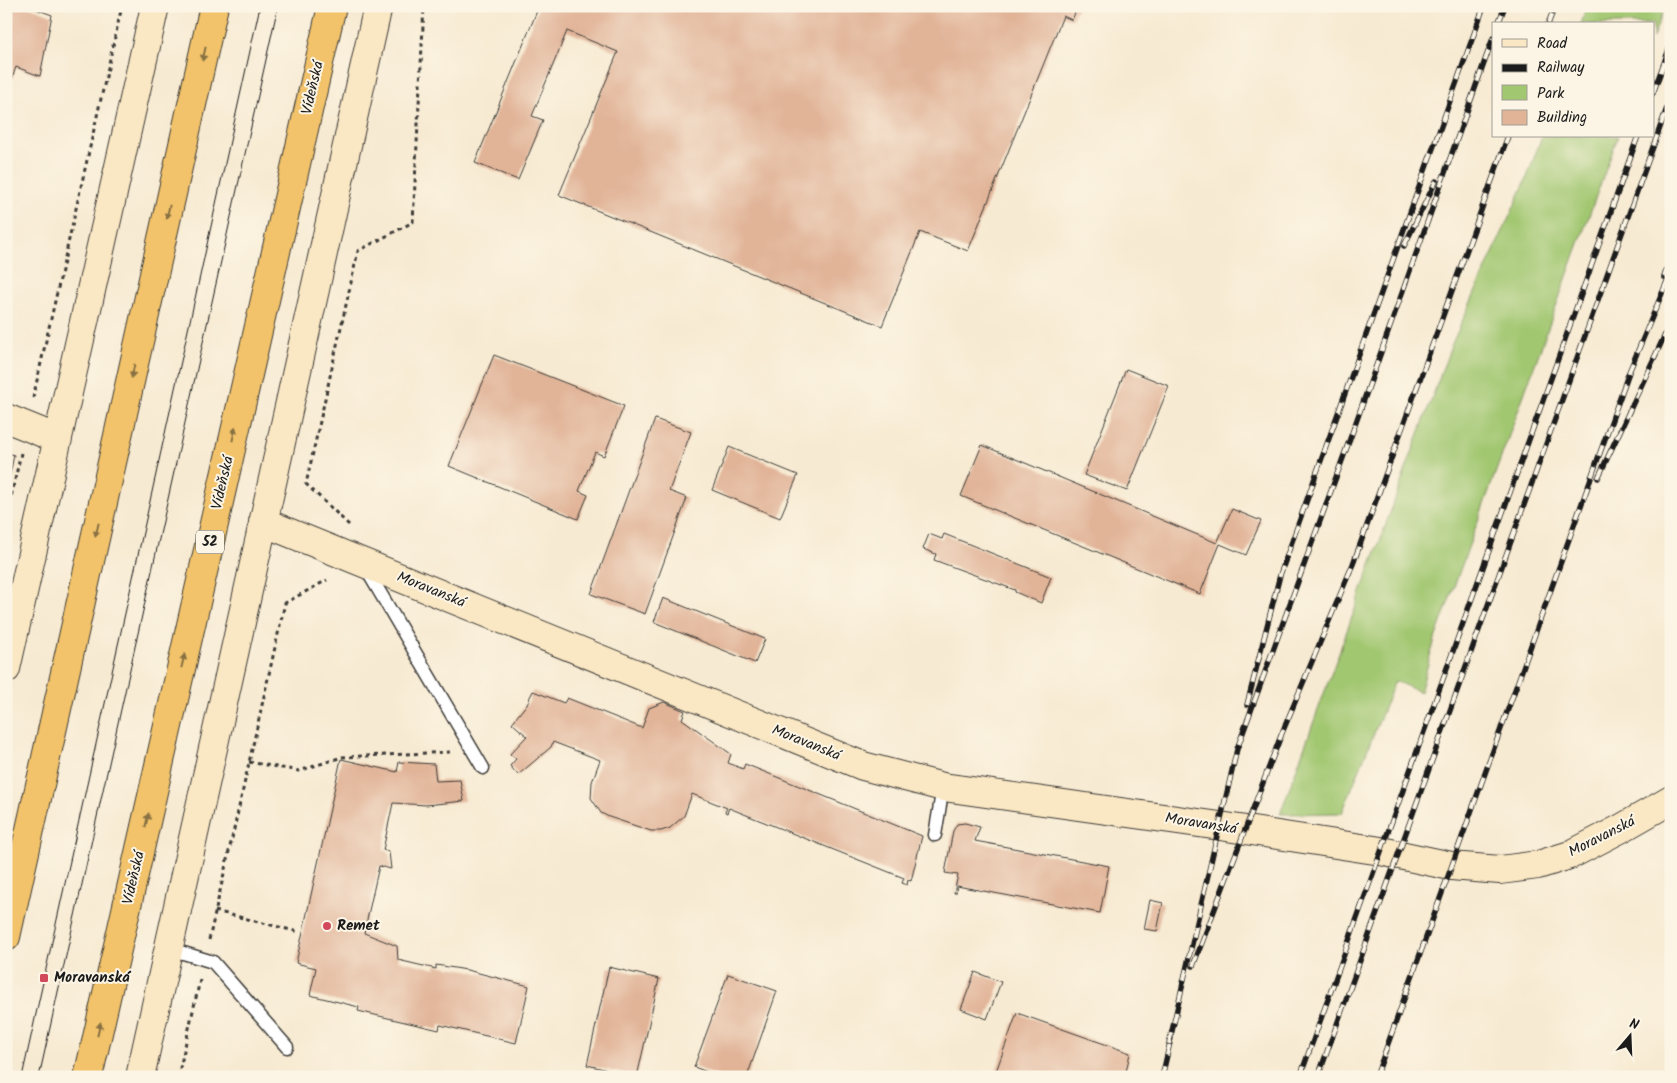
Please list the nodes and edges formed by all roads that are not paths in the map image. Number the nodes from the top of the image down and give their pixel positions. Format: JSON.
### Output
{"nodes":[{"id":1,"x":155,"y":6,"type":"edge"},
{"id":2,"x":214,"y":6,"type":"edge"},
{"id":3,"x":332,"y":6,"type":"edge"},
{"id":4,"x":378,"y":6,"type":"edge"},
{"id":5,"x":16,"y":422,"type":"edge"},
{"id":6,"x":58,"y":439,"type":"junction"},
{"id":7,"x":263,"y":522,"type":"junction"},
{"id":8,"x":361,"y":561,"type":"junction"},
{"id":9,"x":6,"y":669,"type":"edge"},
{"id":10,"x":483,"y":768,"type":"dead end"},
{"id":11,"x":943,"y":787,"type":"junction"},
{"id":12,"x":1671,"y":800,"type":"edge"},
{"id":13,"x":935,"y":835,"type":"dead end"},
{"id":14,"x":6,"y":938,"type":"edge"},
{"id":15,"x":167,"y":948,"type":"junction"},
{"id":16,"x":287,"y":1047,"type":"dead end"},
{"id":17,"x":88,"y":1077,"type":"edge"},
{"id":18,"x":140,"y":1077,"type":"edge"}],
"edges":[{"from":1,"to":6,"type":"street"},
{"from":2,"to":14,"type":"highway","one_way":true},
{"from":17,"to":3,"type":"highway","name":"Vídeňská","number":"52","one_way":true},
{"from":4,"to":7,"type":"street"},
{"from":5,"to":6,"type":"street"},
{"from":6,"to":9,"type":"street"},
{"from":7,"to":8,"type":"street","name":"Moravanská"},
{"from":7,"to":15,"type":"street"},
{"from":8,"to":10,"type":"lane"},
{"from":8,"to":11,"type":"street","name":"Moravanská"},
{"from":11,"to":12,"type":"street","name":"Moravanská"},
{"from":11,"to":13,"type":"lane"},
{"from":15,"to":16,"type":"lane"},
{"from":15,"to":18,"type":"street"}]}
